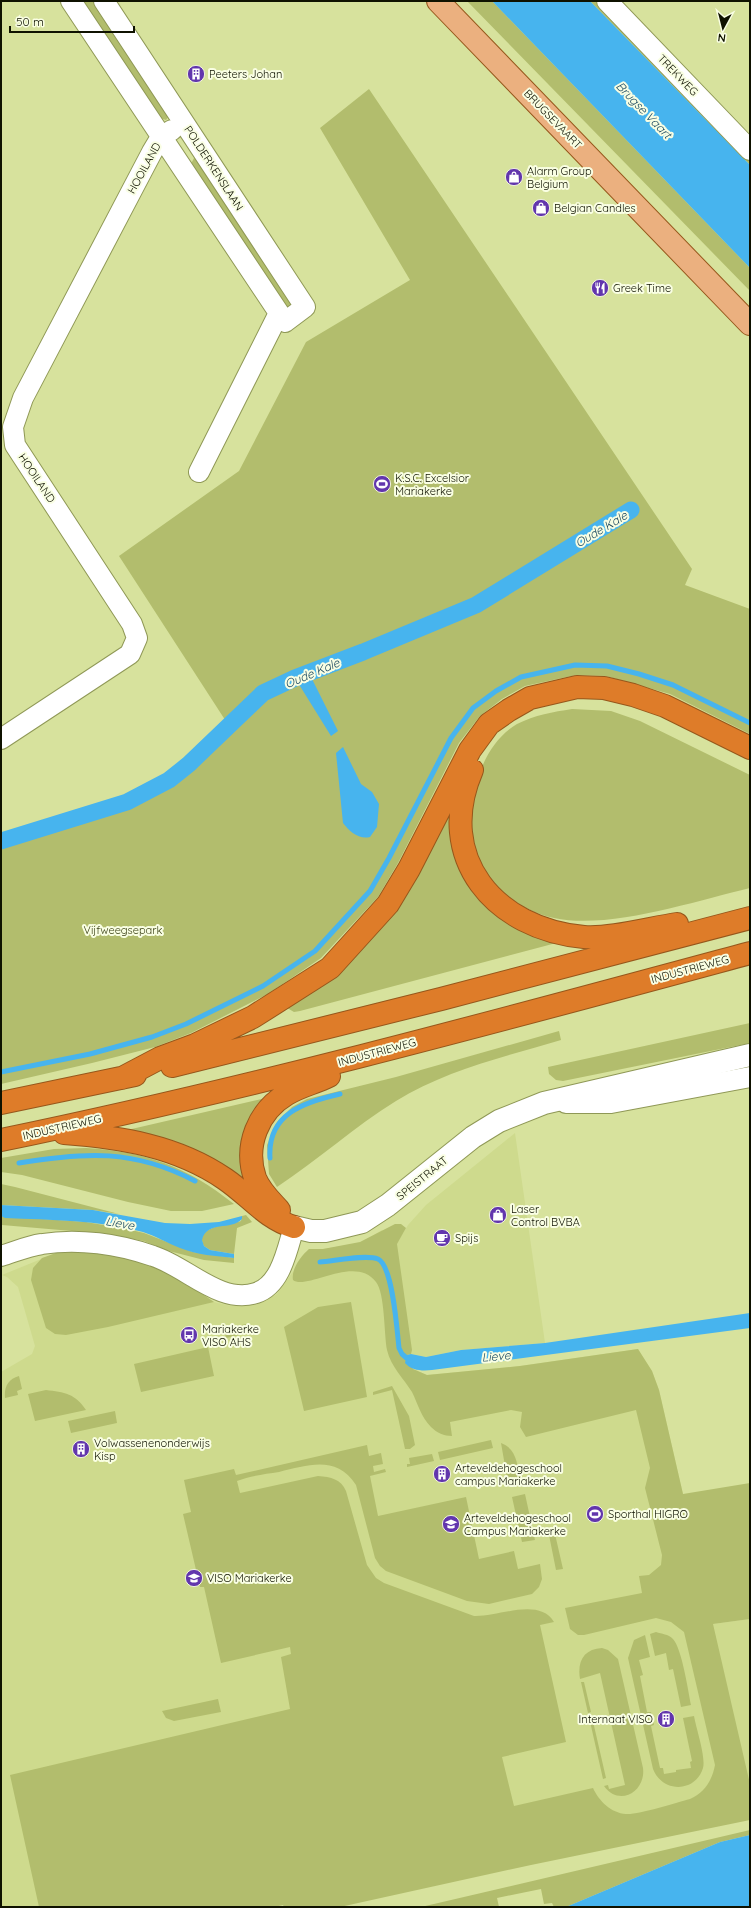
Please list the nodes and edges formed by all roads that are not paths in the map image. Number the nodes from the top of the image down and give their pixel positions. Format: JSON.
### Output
{"nodes":[{"id":1,"x":71,"y":1,"type":"edge"},
{"id":2,"x":104,"y":1,"type":"edge"},
{"id":3,"x":438,"y":1,"type":"edge"},
{"id":4,"x":607,"y":1,"type":"edge"},
{"id":5,"x":184,"y":123,"type":"junction"},
{"id":6,"x":162,"y":137,"type":"junction"},
{"id":7,"x":750,"y":150,"type":"edge"},
{"id":8,"x":279,"y":313,"type":"junction"},
{"id":9,"x":750,"y":324,"type":"edge"},
{"id":10,"x":199,"y":472,"type":"dead end"},
{"id":11,"x":1,"y":740,"type":"edge"},
{"id":12,"x":750,"y":748,"type":"edge"},
{"id":13,"x":750,"y":760,"type":"edge"},
{"id":14,"x":750,"y":918,"type":"edge"},
{"id":15,"x":714,"y":927,"type":"junction"},
{"id":16,"x":750,"y":953,"type":"edge"},
{"id":17,"x":378,"y":1052,"type":"junction"},
{"id":18,"x":750,"y":1055,"type":"edge"},
{"id":19,"x":750,"y":1077,"type":"edge"},
{"id":20,"x":122,"y":1078,"type":"junction"},
{"id":21,"x":1,"y":1103,"type":"edge"},
{"id":22,"x":544,"y":1103,"type":"junction"},
{"id":23,"x":42,"y":1131,"type":"junction"},
{"id":24,"x":1,"y":1140,"type":"edge"},
{"id":25,"x":294,"y":1227,"type":"junction"},
{"id":26,"x":1,"y":1256,"type":"edge"}],
"edges":[{"from":1,"to":6,"type":"street"},
{"from":2,"to":5,"type":"street","name":"POLDERKENSLAAN"},
{"from":3,"to":9,"type":"main road","name":"BRUGSEVAART"},
{"from":4,"to":7,"type":"street","name":"TREKWEG"},
{"from":5,"to":6,"type":"street","name":"HOOILAND"},
{"from":5,"to":8,"type":"street","name":"POLDERKENSLAAN"},
{"from":6,"to":8,"type":"street"},
{"from":6,"to":11,"type":"street","name":"HOOILAND"},
{"from":8,"to":10,"type":"street"},
{"from":12,"to":20,"type":"highway"},
{"from":13,"to":15,"type":"highway"},
{"from":14,"to":15,"type":"highway"},
{"from":15,"to":20,"type":"highway"},
{"from":16,"to":17,"type":"highway","name":"INDUSTRIEWEG"},
{"from":17,"to":23,"type":"highway","name":"INDUSTRIEWEG"},
{"from":17,"to":25,"type":"highway"},
{"from":18,"to":22,"type":"street","name":"SPEISTRAAT"},
{"from":19,"to":22,"type":"street","name":"SPEISTRAAT"},
{"from":20,"to":21,"type":"highway"},
{"from":22,"to":25,"type":"street","name":"SPEISTRAAT"},
{"from":23,"to":24,"type":"highway","name":"INDUSTRIEWEG"},
{"from":23,"to":25,"type":"highway"},
{"from":25,"to":26,"type":"street"}]}
